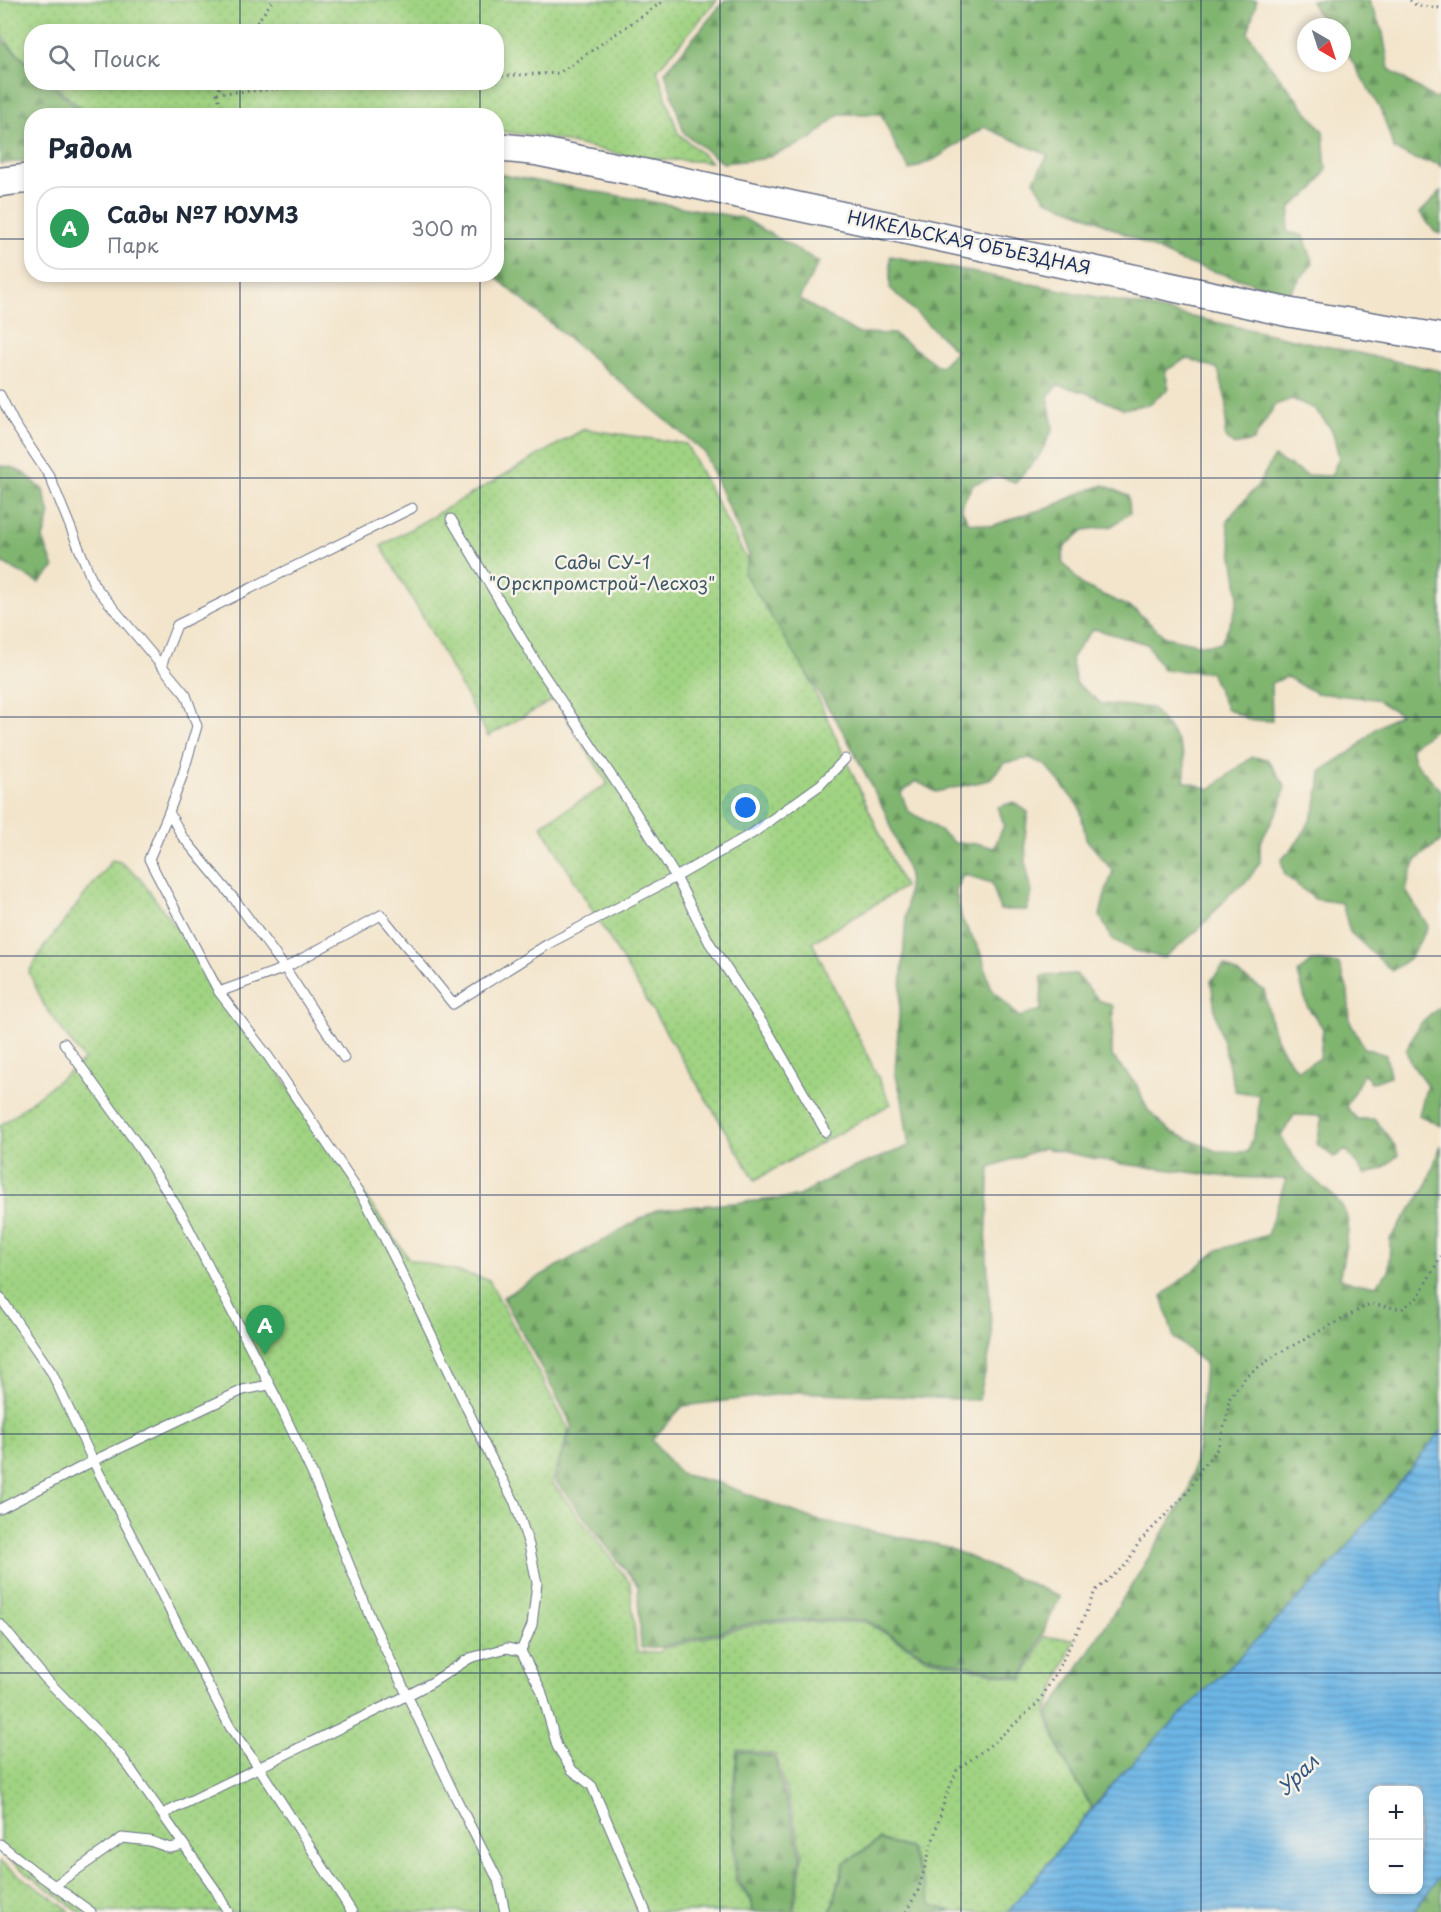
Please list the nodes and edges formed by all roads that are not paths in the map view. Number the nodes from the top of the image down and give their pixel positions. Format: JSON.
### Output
{"nodes":[{"id":1,"x":504,"y":148,"type":"edge"},
{"id":2,"x":24,"y":179,"type":"edge"},
{"id":3,"x":0,"y":182,"type":"edge"},
{"id":4,"x":1441,"y":338,"type":"edge"},
{"id":5,"x":0,"y":395,"type":"edge"},
{"id":6,"x":412,"y":508,"type":"dead end"},
{"id":7,"x":451,"y":519,"type":"dead end"},
{"id":8,"x":161,"y":666,"type":"junction"},
{"id":9,"x":845,"y":759,"type":"dead end"},
{"id":10,"x":170,"y":812,"type":"junction"},
{"id":11,"x":676,"y":877,"type":"junction"},
{"id":12,"x":285,"y":968,"type":"junction"},
{"id":13,"x":219,"y":992,"type":"junction"},
{"id":14,"x":64,"y":1042,"type":"dead end"},
{"id":15,"x":344,"y":1058,"type":"dead end"},
{"id":16,"x":826,"y":1132,"type":"dead end"},
{"id":17,"x":0,"y":1298,"type":"edge"},
{"id":18,"x":269,"y":1385,"type":"junction"},
{"id":19,"x":93,"y":1461,"type":"junction"},
{"id":20,"x":0,"y":1509,"type":"edge"},
{"id":21,"x":0,"y":1624,"type":"edge"},
{"id":22,"x":521,"y":1651,"type":"junction"},
{"id":23,"x":408,"y":1695,"type":"junction"},
{"id":24,"x":258,"y":1766,"type":"junction"},
{"id":25,"x":162,"y":1814,"type":"junction"},
{"id":26,"x":0,"y":1844,"type":"edge"},
{"id":27,"x":184,"y":1845,"type":"junction"},
{"id":28,"x":54,"y":1886,"type":"junction"},
{"id":29,"x":91,"y":1912,"type":"edge"},
{"id":30,"x":228,"y":1912,"type":"edge"},
{"id":31,"x":352,"y":1912,"type":"edge"},
{"id":32,"x":506,"y":1912,"type":"edge"},
{"id":33,"x":646,"y":1912,"type":"edge"}],
"edges":[{"from":1,"to":4,"type":"main road","name":"НИКЕЛЬСКАЯ ОБЪЕЗДНАЯ"},
{"from":2,"to":3,"type":"main road"},
{"from":5,"to":8,"type":"lane"},
{"from":6,"to":8,"type":"lane"},
{"from":7,"to":11,"type":"lane"},
{"from":8,"to":10,"type":"lane"},
{"from":9,"to":11,"type":"lane"},
{"from":10,"to":12,"type":"lane"},
{"from":10,"to":13,"type":"lane"},
{"from":11,"to":12,"type":"lane"},
{"from":11,"to":16,"type":"lane"},
{"from":12,"to":13,"type":"lane"},
{"from":12,"to":15,"type":"lane"},
{"from":13,"to":22,"type":"lane"},
{"from":14,"to":18,"type":"lane"},
{"from":17,"to":19,"type":"lane"},
{"from":18,"to":19,"type":"lane"},
{"from":18,"to":23,"type":"lane"},
{"from":19,"to":20,"type":"lane"},
{"from":19,"to":24,"type":"lane"},
{"from":21,"to":25,"type":"lane"},
{"from":22,"to":23,"type":"lane"},
{"from":22,"to":33,"type":"lane"},
{"from":23,"to":24,"type":"lane"},
{"from":23,"to":32,"type":"lane"},
{"from":24,"to":25,"type":"lane"},
{"from":24,"to":31,"type":"lane"},
{"from":25,"to":27,"type":"lane"},
{"from":26,"to":28,"type":"lane"},
{"from":27,"to":28,"type":"lane"},
{"from":27,"to":30,"type":"lane"},
{"from":28,"to":29,"type":"lane"}]}
